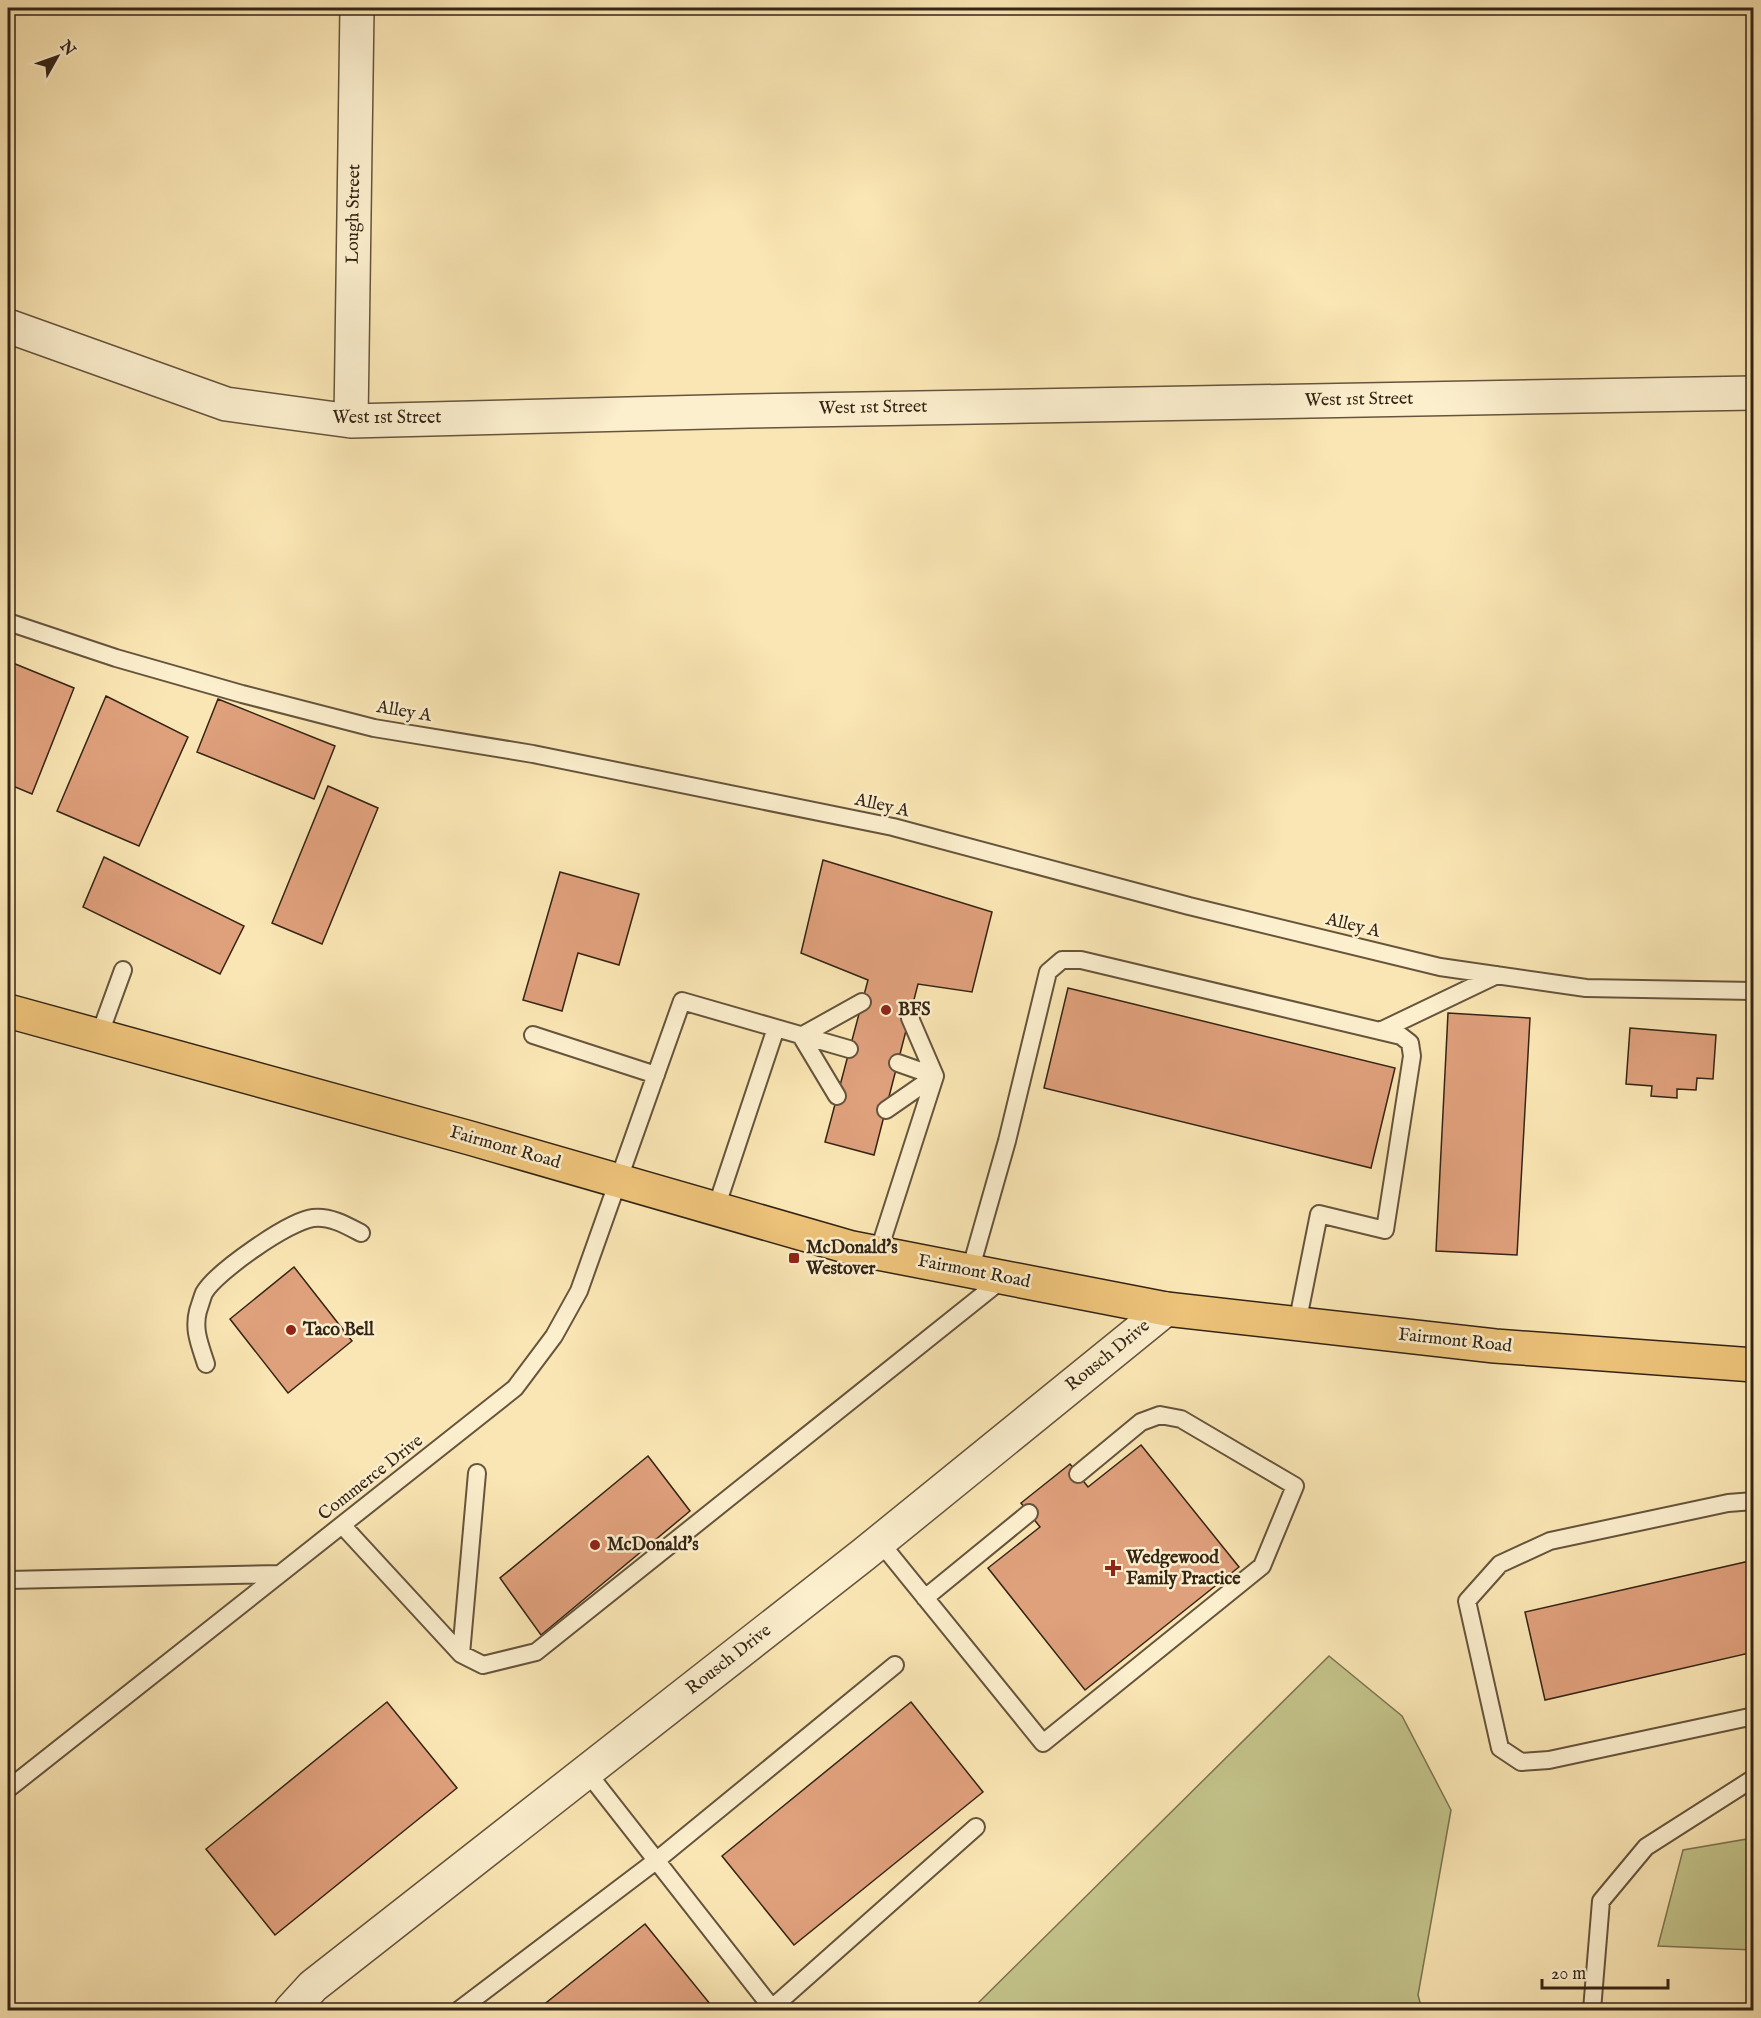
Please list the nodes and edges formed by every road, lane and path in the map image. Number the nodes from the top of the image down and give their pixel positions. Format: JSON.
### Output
{"nodes":[{"id":1,"x":357,"y":8,"type":"edge"},
{"id":2,"x":8,"y":326,"type":"edge"},
{"id":3,"x":1754,"y":393,"type":"edge"},
{"id":4,"x":351,"y":421,"type":"junction"},
{"id":5,"x":8,"y":622,"type":"edge"},
{"id":6,"x":123,"y":970,"type":"dead end"},
{"id":7,"x":1497,"y":975,"type":"junction"},
{"id":8,"x":1754,"y":991,"type":"edge"},
{"id":9,"x":862,"y":1002,"type":"dead end"},
{"id":10,"x":9,"y":1009,"type":"edge"},
{"id":11,"x":910,"y":1018,"type":"dead end"},
{"id":12,"x":776,"y":1028,"type":"junction"},
{"id":13,"x":1380,"y":1031,"type":"junction"},
{"id":14,"x":532,"y":1035,"type":"dead end"},
{"id":15,"x":99,"y":1036,"type":"junction"},
{"id":16,"x":801,"y":1036,"type":"junction"},
{"id":17,"x":849,"y":1049,"type":"dead end"},
{"id":18,"x":898,"y":1063,"type":"dead end"},
{"id":19,"x":656,"y":1075,"type":"junction"},
{"id":20,"x":935,"y":1076,"type":"junction"},
{"id":21,"x":837,"y":1096,"type":"dead end"},
{"id":22,"x":886,"y":1110,"type":"dead end"},
{"id":23,"x":620,"y":1180,"type":"junction"},
{"id":24,"x":716,"y":1208,"type":"junction"},
{"id":25,"x":361,"y":1233,"type":"dead end"},
{"id":26,"x":878,"y":1253,"type":"junction"},
{"id":27,"x":970,"y":1271,"type":"junction"},
{"id":28,"x":1004,"y":1277,"type":"junction"},
{"id":29,"x":1166,"y":1309,"type":"junction"},
{"id":30,"x":1297,"y":1324,"type":"junction"},
{"id":31,"x":206,"y":1364,"type":"dead end"},
{"id":32,"x":1754,"y":1365,"type":"edge"},
{"id":33,"x":477,"y":1473,"type":"dead end"},
{"id":34,"x":1077,"y":1474,"type":"dead end"},
{"id":35,"x":1754,"y":1501,"type":"edge"},
{"id":36,"x":1029,"y":1513,"type":"dead end"},
{"id":37,"x":342,"y":1525,"type":"junction"},
{"id":38,"x":880,"y":1542,"type":"junction"},
{"id":39,"x":280,"y":1574,"type":"junction"},
{"id":40,"x":8,"y":1580,"type":"edge"},
{"id":41,"x":925,"y":1598,"type":"junction"},
{"id":42,"x":461,"y":1654,"type":"junction"},
{"id":43,"x":895,"y":1665,"type":"dead end"},
{"id":44,"x":1754,"y":1716,"type":"edge"},
{"id":45,"x":587,"y":1772,"type":"junction"},
{"id":46,"x":1754,"y":1778,"type":"edge"},
{"id":47,"x":8,"y":1789,"type":"edge"},
{"id":48,"x":976,"y":1827,"type":"dead end"},
{"id":49,"x":657,"y":1860,"type":"junction"},
{"id":50,"x":772,"y":2009,"type":"edge"},
{"id":51,"x":291,"y":2010,"type":"edge"},
{"id":52,"x":459,"y":2010,"type":"edge"},
{"id":53,"x":1592,"y":2010,"type":"edge"}],
"edges":[{"from":1,"to":4,"type":"street","name":"Lough Street"},
{"from":2,"to":4,"type":"street","name":"West 1st Street"},
{"from":3,"to":4,"type":"street","name":"West 1st Street"},
{"from":5,"to":7,"type":"lane","name":"Alley A"},
{"from":6,"to":15,"type":"lane"},
{"from":7,"to":8,"type":"lane","name":"Alley A"},
{"from":7,"to":13,"type":"lane"},
{"from":9,"to":16,"type":"lane"},
{"from":10,"to":15,"type":"main road","name":"Fairmont Road"},
{"from":11,"to":20,"type":"lane"},
{"from":12,"to":16,"type":"lane"},
{"from":12,"to":19,"type":"lane","name":"Commerce Drive"},
{"from":12,"to":24,"type":"lane"},
{"from":13,"to":27,"type":"lane"},
{"from":13,"to":30,"type":"lane"},
{"from":14,"to":19,"type":"lane"},
{"from":15,"to":23,"type":"main road","name":"Fairmont Road"},
{"from":16,"to":17,"type":"lane"},
{"from":16,"to":21,"type":"lane"},
{"from":18,"to":20,"type":"lane"},
{"from":19,"to":23,"type":"lane","name":"Commerce Drive"},
{"from":20,"to":22,"type":"lane"},
{"from":20,"to":26,"type":"lane"},
{"from":23,"to":24,"type":"main road","name":"Fairmont Road"},
{"from":23,"to":37,"type":"lane","name":"Commerce Drive"},
{"from":24,"to":26,"type":"main road","name":"Fairmont Road"},
{"from":25,"to":31,"type":"lane"},
{"from":26,"to":27,"type":"main road","name":"Fairmont Road"},
{"from":27,"to":28,"type":"main road","name":"Fairmont Road"},
{"from":28,"to":29,"type":"main road","name":"Fairmont Road"},
{"from":28,"to":42,"type":"lane"},
{"from":29,"to":30,"type":"main road","name":"Fairmont Road"},
{"from":29,"to":38,"type":"street","name":"Rousch Drive"},
{"from":30,"to":32,"type":"main road","name":"Fairmont Road"},
{"from":33,"to":42,"type":"lane"},
{"from":34,"to":41,"type":"lane"},
{"from":35,"to":44,"type":"lane"},
{"from":36,"to":41,"type":"lane"},
{"from":37,"to":39,"type":"lane","name":"Commerce Drive"},
{"from":37,"to":42,"type":"lane"},
{"from":38,"to":41,"type":"lane"},
{"from":38,"to":45,"type":"street","name":"Rousch Drive"},
{"from":39,"to":40,"type":"lane"},
{"from":39,"to":47,"type":"lane","name":"Commerce Drive"},
{"from":43,"to":49,"type":"lane"},
{"from":45,"to":49,"type":"lane"},
{"from":45,"to":51,"type":"street","name":"Rousch Drive"},
{"from":46,"to":53,"type":"lane"},
{"from":48,"to":50,"type":"lane"},
{"from":49,"to":50,"type":"lane"},
{"from":49,"to":52,"type":"lane"}]}
